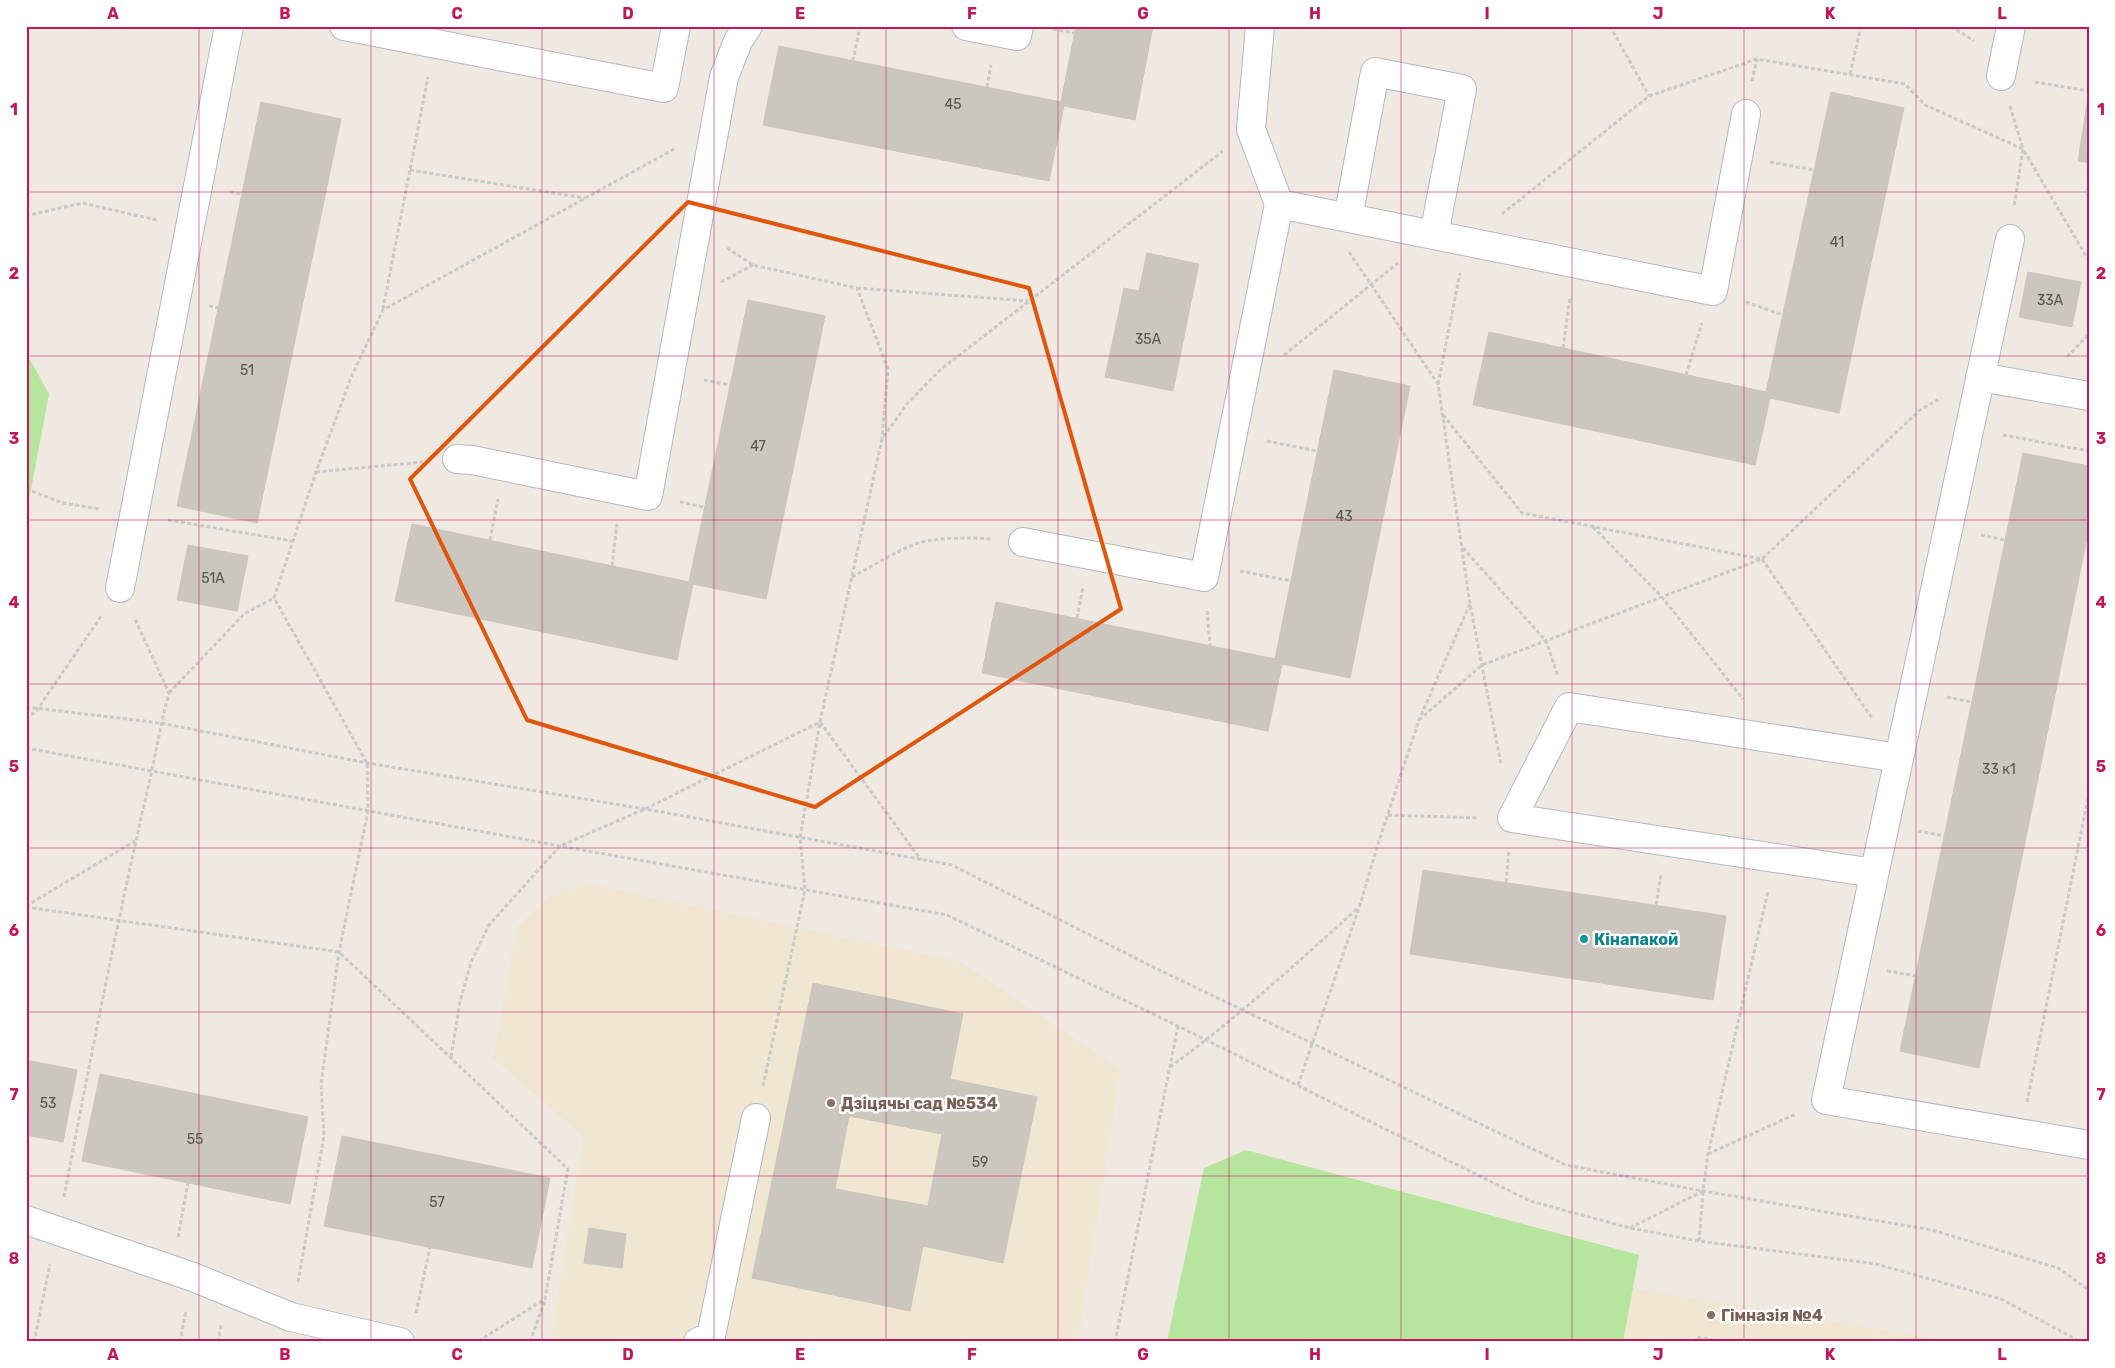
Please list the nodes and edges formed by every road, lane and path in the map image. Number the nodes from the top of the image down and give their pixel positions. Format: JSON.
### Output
{"nodes":[{"id":1,"x":229,"y":26,"type":"edge"},
{"id":2,"x":344,"y":26,"type":"edge"},
{"id":3,"x":676,"y":26,"type":"edge"},
{"id":4,"x":748,"y":26,"type":"edge"},
{"id":5,"x":860,"y":26,"type":"edge"},
{"id":6,"x":966,"y":26,"type":"edge"},
{"id":7,"x":1019,"y":26,"type":"edge"},
{"id":8,"x":1260,"y":26,"type":"edge"},
{"id":9,"x":1610,"y":26,"type":"edge"},
{"id":10,"x":1860,"y":26,"type":"edge"},
{"id":11,"x":2011,"y":26,"type":"edge"},
{"id":12,"x":1046,"y":28,"type":"dead end"},
{"id":13,"x":1074,"y":34,"type":"dead end"},
{"id":14,"x":853,"y":60,"type":"dead end"},
{"id":15,"x":1850,"y":74,"type":"dead end"},
{"id":16,"x":2001,"y":76,"type":"joint"},
{"id":17,"x":425,"y":91,"type":"dead end"},
{"id":18,"x":2089,"y":91,"type":"edge"},
{"id":19,"x":1649,"y":96,"type":"dead end"},
{"id":20,"x":1746,"y":114,"type":"dead end"},
{"id":21,"x":714,"y":126,"type":"junction"},
{"id":22,"x":1251,"y":130,"type":"junction"},
{"id":23,"x":2023,"y":148,"type":"dead end"},
{"id":24,"x":1738,"y":156,"type":"junction"},
{"id":25,"x":410,"y":170,"type":"junction"},
{"id":26,"x":1814,"y":170,"type":"dead end"},
{"id":27,"x":585,"y":198,"type":"junction"},
{"id":28,"x":1279,"y":204,"type":"junction"},
{"id":29,"x":1335,"y":215,"type":"junction"},
{"id":30,"x":26,"y":216,"type":"edge"},
{"id":31,"x":190,"y":227,"type":"junction"},
{"id":32,"x":696,"y":227,"type":"junction"},
{"id":33,"x":1434,"y":235,"type":"junction"},
{"id":34,"x":2010,"y":239,"type":"joint"},
{"id":35,"x":1575,"y":263,"type":"junction"},
{"id":36,"x":1371,"y":285,"type":"junction"},
{"id":37,"x":857,"y":288,"type":"junction"},
{"id":38,"x":1713,"y":291,"type":"junction"},
{"id":39,"x":1028,"y":301,"type":"junction"},
{"id":40,"x":383,"y":310,"type":"junction"},
{"id":41,"x":1783,"y":315,"type":"dead end"},
{"id":42,"x":1563,"y":348,"type":"dead end"},
{"id":43,"x":1686,"y":374,"type":"dead end"},
{"id":44,"x":1980,"y":377,"type":"junction"},
{"id":45,"x":1242,"y":390,"type":"junction"},
{"id":46,"x":2089,"y":396,"type":"edge"},
{"id":47,"x":1442,"y":414,"type":"junction"},
{"id":48,"x":1970,"y":428,"type":"junction"},
{"id":49,"x":1232,"y":434,"type":"junction"},
{"id":50,"x":882,"y":439,"type":"junction"},
{"id":51,"x":1318,"y":451,"type":"dead end"},
{"id":52,"x":2089,"y":451,"type":"edge"},
{"id":53,"x":457,"y":458,"type":"joint"},
{"id":54,"x":505,"y":467,"type":"junction"},
{"id":55,"x":316,"y":472,"type":"junction"},
{"id":56,"x":26,"y":489,"type":"edge"},
{"id":57,"x":621,"y":491,"type":"junction"},
{"id":58,"x":64,"y":503,"type":"dead end"},
{"id":59,"x":136,"y":515,"type":"junction"},
{"id":60,"x":1592,"y":526,"type":"junction"},
{"id":61,"x":490,"y":540,"type":"dead end"},
{"id":62,"x":292,"y":541,"type":"junction"},
{"id":63,"x":1023,"y":542,"type":"joint"},
{"id":64,"x":1462,"y":547,"type":"junction"},
{"id":65,"x":1762,"y":559,"type":"junction"},
{"id":66,"x":1206,"y":565,"type":"junction"},
{"id":67,"x":612,"y":566,"type":"dead end"},
{"id":68,"x":852,"y":577,"type":"junction"},
{"id":69,"x":1291,"y":581,"type":"dead end"},
{"id":70,"x":120,"y":588,"type":"junction"},
{"id":71,"x":1662,"y":597,"type":"junction"},
{"id":72,"x":274,"y":598,"type":"junction"},
{"id":73,"x":1470,"y":604,"type":"junction"},
{"id":74,"x":1546,"y":641,"type":"junction"},
{"id":75,"x":1482,"y":665,"type":"junction"},
{"id":76,"x":169,"y":693,"type":"junction"},
{"id":77,"x":1569,"y":707,"type":"junction"},
{"id":78,"x":26,"y":708,"type":"edge"},
{"id":79,"x":37,"y":710,"type":"junction"},
{"id":80,"x":26,"y":719,"type":"edge"},
{"id":81,"x":1419,"y":720,"type":"junction"},
{"id":82,"x":820,"y":722,"type":"junction"},
{"id":83,"x":160,"y":723,"type":"junction"},
{"id":84,"x":1775,"y":739,"type":"junction"},
{"id":85,"x":26,"y":748,"type":"edge"},
{"id":86,"x":1899,"y":758,"type":"junction"},
{"id":87,"x":367,"y":763,"type":"junction"},
{"id":88,"x":152,"y":770,"type":"junction"},
{"id":89,"x":2089,"y":793,"type":"edge"},
{"id":90,"x":645,"y":809,"type":"junction"},
{"id":91,"x":368,"y":811,"type":"junction"},
{"id":92,"x":1388,"y":815,"type":"junction"},
{"id":93,"x":1512,"y":818,"type":"junction"},
{"id":94,"x":800,"y":838,"type":"junction"},
{"id":95,"x":136,"y":840,"type":"junction"},
{"id":96,"x":560,"y":846,"type":"junction"},
{"id":97,"x":1776,"y":858,"type":"junction"},
{"id":98,"x":921,"y":860,"type":"junction"},
{"id":99,"x":1874,"y":873,"type":"junction"},
{"id":100,"x":805,"y":890,"type":"junction"},
{"id":101,"x":26,"y":906,"type":"edge"},
{"id":102,"x":1359,"y":908,"type":"junction"},
{"id":103,"x":118,"y":919,"type":"junction"},
{"id":104,"x":339,"y":952,"type":"junction"},
{"id":105,"x":1243,"y":1010,"type":"junction"},
{"id":106,"x":1178,"y":1026,"type":"junction"},
{"id":107,"x":1207,"y":1040,"type":"junction"},
{"id":108,"x":1312,"y":1043,"type":"junction"},
{"id":109,"x":451,"y":1057,"type":"junction"},
{"id":110,"x":1170,"y":1067,"type":"junction"},
{"id":111,"x":1298,"y":1086,"type":"junction"},
{"id":112,"x":1793,"y":1116,"type":"dead end"},
{"id":113,"x":756,"y":1118,"type":"joint"},
{"id":114,"x":2020,"y":1134,"type":"junction"},
{"id":115,"x":2089,"y":1145,"type":"edge"},
{"id":116,"x":1708,"y":1154,"type":"junction"},
{"id":117,"x":188,"y":1183,"type":"dead end"},
{"id":118,"x":1703,"y":1191,"type":"junction"},
{"id":119,"x":26,"y":1220,"type":"edge"},
{"id":120,"x":1630,"y":1228,"type":"junction"},
{"id":121,"x":57,"y":1229,"type":"junction"},
{"id":122,"x":1699,"y":1241,"type":"junction"},
{"id":123,"x":430,"y":1247,"type":"dead end"},
{"id":124,"x":172,"y":1269,"type":"junction"},
{"id":125,"x":2089,"y":1290,"type":"edge"},
{"id":126,"x":545,"y":1299,"type":"junction"},
{"id":127,"x":292,"y":1317,"type":"junction"},
{"id":128,"x":407,"y":1332,"type":"edge"},
{"id":129,"x":34,"y":1342,"type":"edge"},
{"id":130,"x":477,"y":1342,"type":"edge"},
{"id":131,"x":530,"y":1342,"type":"edge"},
{"id":132,"x":698,"y":1342,"type":"edge"},
{"id":133,"x":1115,"y":1342,"type":"edge"},
{"id":134,"x":1695,"y":1342,"type":"edge"},
{"id":135,"x":1726,"y":1342,"type":"edge"},
{"id":136,"x":2081,"y":1342,"type":"edge"}],
"edges":[{"from":1,"to":31,"type":"lane"},
{"from":2,"to":3,"type":"lane"},
{"from":4,"to":21,"type":"lane"},
{"from":5,"to":14,"type":"path"},
{"from":6,"to":7,"type":"lane"},
{"from":8,"to":22,"type":"lane"},
{"from":9,"to":19,"type":"path"},
{"from":10,"to":15,"type":"path"},
{"from":11,"to":16,"type":"lane"},
{"from":12,"to":13,"type":"path"},
{"from":16,"to":18,"type":"path"},
{"from":17,"to":25,"type":"path"},
{"from":20,"to":24,"type":"lane"},
{"from":21,"to":27,"type":"path"},
{"from":21,"to":32,"type":"lane"},
{"from":22,"to":28,"type":"lane"},
{"from":22,"to":39,"type":"path"},
{"from":23,"to":34,"type":"path"},
{"from":24,"to":26,"type":"path"},
{"from":24,"to":38,"type":"lane"},
{"from":25,"to":27,"type":"path"},
{"from":25,"to":40,"type":"path"},
{"from":27,"to":40,"type":"path"},
{"from":28,"to":29,"type":"lane"},
{"from":28,"to":45,"type":"lane"},
{"from":29,"to":33,"type":"lane"},
{"from":29,"to":33,"type":"lane"},
{"from":29,"to":36,"type":"path"},
{"from":30,"to":31,"type":"path"},
{"from":31,"to":59,"type":"lane"},
{"from":32,"to":37,"type":"path"},
{"from":32,"to":57,"type":"lane"},
{"from":33,"to":35,"type":"lane"},
{"from":33,"to":36,"type":"path"},
{"from":34,"to":44,"type":"lane"},
{"from":35,"to":38,"type":"lane"},
{"from":35,"to":42,"type":"path"},
{"from":36,"to":45,"type":"path"},
{"from":36,"to":47,"type":"path"},
{"from":37,"to":39,"type":"path"},
{"from":37,"to":50,"type":"path"},
{"from":38,"to":41,"type":"path"},
{"from":38,"to":43,"type":"path"},
{"from":39,"to":50,"type":"path"},
{"from":40,"to":55,"type":"path"},
{"from":44,"to":46,"type":"lane"},
{"from":44,"to":48,"type":"lane"},
{"from":44,"to":65,"type":"path"},
{"from":45,"to":49,"type":"lane"},
{"from":47,"to":60,"type":"path"},
{"from":47,"to":64,"type":"path"},
{"from":48,"to":52,"type":"path"},
{"from":48,"to":86,"type":"lane"},
{"from":49,"to":51,"type":"path"},
{"from":49,"to":66,"type":"lane"},
{"from":50,"to":68,"type":"path"},
{"from":53,"to":54,"type":"lane"},
{"from":53,"to":55,"type":"path"},
{"from":54,"to":57,"type":"lane"},
{"from":54,"to":61,"type":"path"},
{"from":55,"to":62,"type":"path"},
{"from":56,"to":58,"type":"path"},
{"from":57,"to":67,"type":"path"},
{"from":59,"to":62,"type":"path"},
{"from":59,"to":70,"type":"lane"},
{"from":60,"to":65,"type":"path"},
{"from":60,"to":71,"type":"path"},
{"from":62,"to":72,"type":"path"},
{"from":63,"to":66,"type":"lane"},
{"from":63,"to":68,"type":"path"},
{"from":64,"to":73,"type":"path"},
{"from":64,"to":74,"type":"path"},
{"from":65,"to":71,"type":"path"},
{"from":65,"to":86,"type":"path"},
{"from":66,"to":69,"type":"path"},
{"from":68,"to":82,"type":"path"},
{"from":70,"to":76,"type":"path"},
{"from":70,"to":79,"type":"path"},
{"from":71,"to":74,"type":"path"},
{"from":71,"to":84,"type":"path"},
{"from":72,"to":76,"type":"path"},
{"from":72,"to":87,"type":"path"},
{"from":73,"to":75,"type":"path"},
{"from":73,"to":81,"type":"path"},
{"from":74,"to":75,"type":"path"},
{"from":74,"to":77,"type":"path"},
{"from":75,"to":81,"type":"path"},
{"from":75,"to":93,"type":"path"},
{"from":76,"to":83,"type":"path"},
{"from":77,"to":84,"type":"lane"},
{"from":77,"to":93,"type":"lane"},
{"from":78,"to":79,"type":"path"},
{"from":79,"to":80,"type":"path"},
{"from":79,"to":83,"type":"path"},
{"from":81,"to":92,"type":"path"},
{"from":82,"to":90,"type":"path"},
{"from":82,"to":94,"type":"path"},
{"from":82,"to":98,"type":"path"},
{"from":83,"to":87,"type":"path"},
{"from":83,"to":88,"type":"path"},
{"from":84,"to":86,"type":"lane"},
{"from":85,"to":88,"type":"path"},
{"from":86,"to":99,"type":"lane"},
{"from":87,"to":90,"type":"path"},
{"from":87,"to":91,"type":"path"},
{"from":88,"to":91,"type":"path"},
{"from":88,"to":95,"type":"path"},
{"from":89,"to":114,"type":"path"},
{"from":90,"to":94,"type":"path"},
{"from":90,"to":96,"type":"path"},
{"from":91,"to":96,"type":"path"},
{"from":91,"to":104,"type":"path"},
{"from":92,"to":93,"type":"path"},
{"from":92,"to":102,"type":"path"},
{"from":93,"to":97,"type":"lane"},
{"from":94,"to":98,"type":"path"},
{"from":94,"to":100,"type":"path"},
{"from":95,"to":101,"type":"path"},
{"from":95,"to":103,"type":"path"},
{"from":96,"to":100,"type":"path"},
{"from":96,"to":109,"type":"path"},
{"from":97,"to":99,"type":"lane"},
{"from":97,"to":116,"type":"path"},
{"from":98,"to":105,"type":"path"},
{"from":99,"to":114,"type":"lane"},
{"from":100,"to":106,"type":"path"},
{"from":100,"to":113,"type":"path"},
{"from":101,"to":103,"type":"path"},
{"from":102,"to":105,"type":"path"},
{"from":102,"to":108,"type":"path"},
{"from":103,"to":104,"type":"path"},
{"from":103,"to":121,"type":"path"},
{"from":104,"to":109,"type":"path"},
{"from":104,"to":127,"type":"path"},
{"from":105,"to":107,"type":"path"},
{"from":105,"to":108,"type":"path"},
{"from":106,"to":107,"type":"path"},
{"from":106,"to":110,"type":"path"},
{"from":107,"to":110,"type":"path"},
{"from":107,"to":111,"type":"path"},
{"from":108,"to":111,"type":"path"},
{"from":108,"to":118,"type":"path"},
{"from":109,"to":126,"type":"path"},
{"from":110,"to":133,"type":"path"},
{"from":111,"to":120,"type":"path"},
{"from":112,"to":116,"type":"path"},
{"from":113,"to":132,"type":"lane"},
{"from":114,"to":115,"type":"lane"},
{"from":116,"to":118,"type":"path"},
{"from":117,"to":124,"type":"path"},
{"from":118,"to":120,"type":"path"},
{"from":118,"to":122,"type":"path"},
{"from":118,"to":125,"type":"path"},
{"from":119,"to":121,"type":"lane"},
{"from":120,"to":122,"type":"path"},
{"from":121,"to":124,"type":"lane"},
{"from":121,"to":129,"type":"path"},
{"from":122,"to":136,"type":"path"},
{"from":123,"to":128,"type":"path"},
{"from":124,"to":127,"type":"lane"},
{"from":126,"to":130,"type":"path"},
{"from":126,"to":131,"type":"path"},
{"from":127,"to":128,"type":"lane"},
{"from":134,"to":135,"type":"path"}]}
